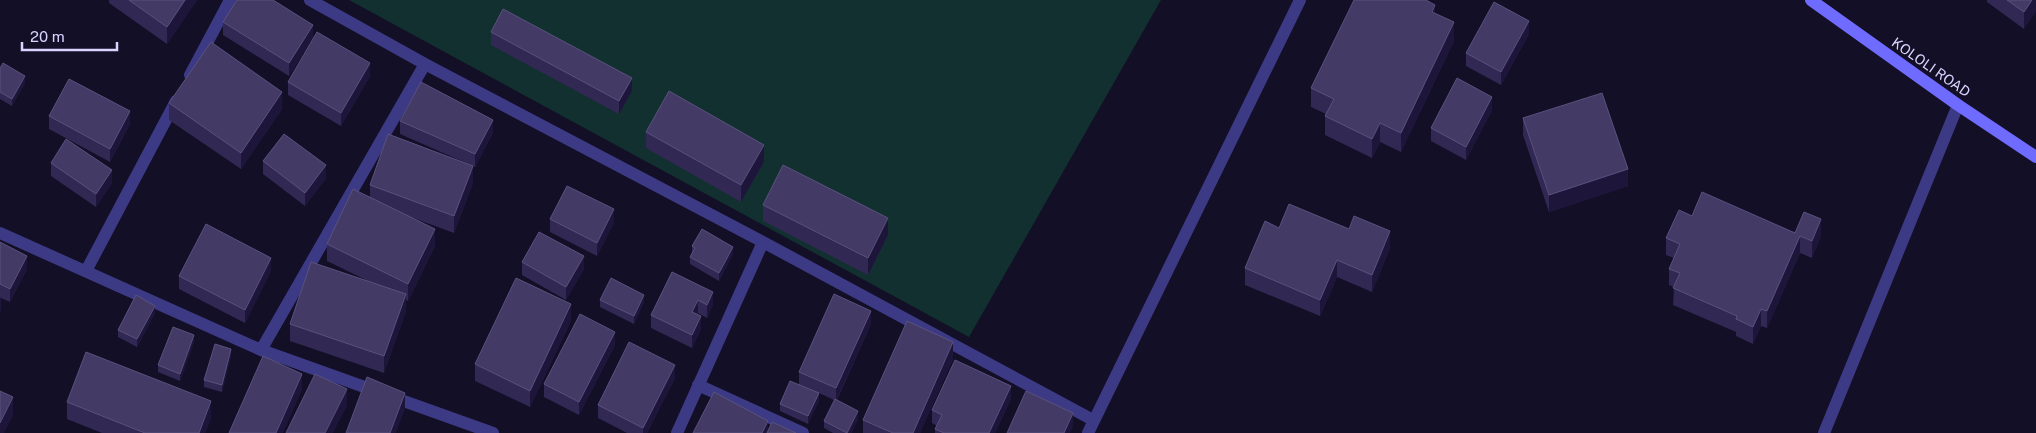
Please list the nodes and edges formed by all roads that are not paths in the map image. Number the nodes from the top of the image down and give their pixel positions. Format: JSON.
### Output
{"nodes":[{"id":1,"x":230,"y":0,"type":"edge"},
{"id":2,"x":310,"y":0,"type":"edge"},
{"id":3,"x":1300,"y":0,"type":"edge"},
{"id":4,"x":1811,"y":0,"type":"edge"},
{"id":5,"x":425,"y":64,"type":"junction"},
{"id":6,"x":1958,"y":105,"type":"junction"},
{"id":7,"x":2036,"y":157,"type":"edge"},
{"id":8,"x":0,"y":233,"type":"edge"},
{"id":9,"x":763,"y":242,"type":"junction"},
{"id":10,"x":86,"y":271,"type":"junction"},
{"id":11,"x":261,"y":350,"type":"junction"},
{"id":12,"x":698,"y":385,"type":"junction"},
{"id":13,"x":1094,"y":420,"type":"junction"},
{"id":14,"x":493,"y":433,"type":"edge"},
{"id":15,"x":677,"y":433,"type":"edge"},
{"id":16,"x":803,"y":433,"type":"edge"},
{"id":17,"x":1088,"y":433,"type":"edge"},
{"id":18,"x":1824,"y":433,"type":"edge"}],
"edges":[{"from":1,"to":10,"type":"street"},
{"from":2,"to":5,"type":"street"},
{"from":3,"to":13,"type":"street"},
{"from":4,"to":6,"type":"street","name":"KOLOLI ROAD"},
{"from":5,"to":9,"type":"street"},
{"from":5,"to":11,"type":"street"},
{"from":6,"to":7,"type":"street","name":"KOLOLI ROAD"},
{"from":6,"to":18,"type":"street"},
{"from":8,"to":10,"type":"street"},
{"from":9,"to":12,"type":"street"},
{"from":9,"to":13,"type":"street"},
{"from":10,"to":11,"type":"street"},
{"from":11,"to":14,"type":"street"},
{"from":12,"to":15,"type":"street"},
{"from":12,"to":16,"type":"street"},
{"from":13,"to":17,"type":"street"}]}
